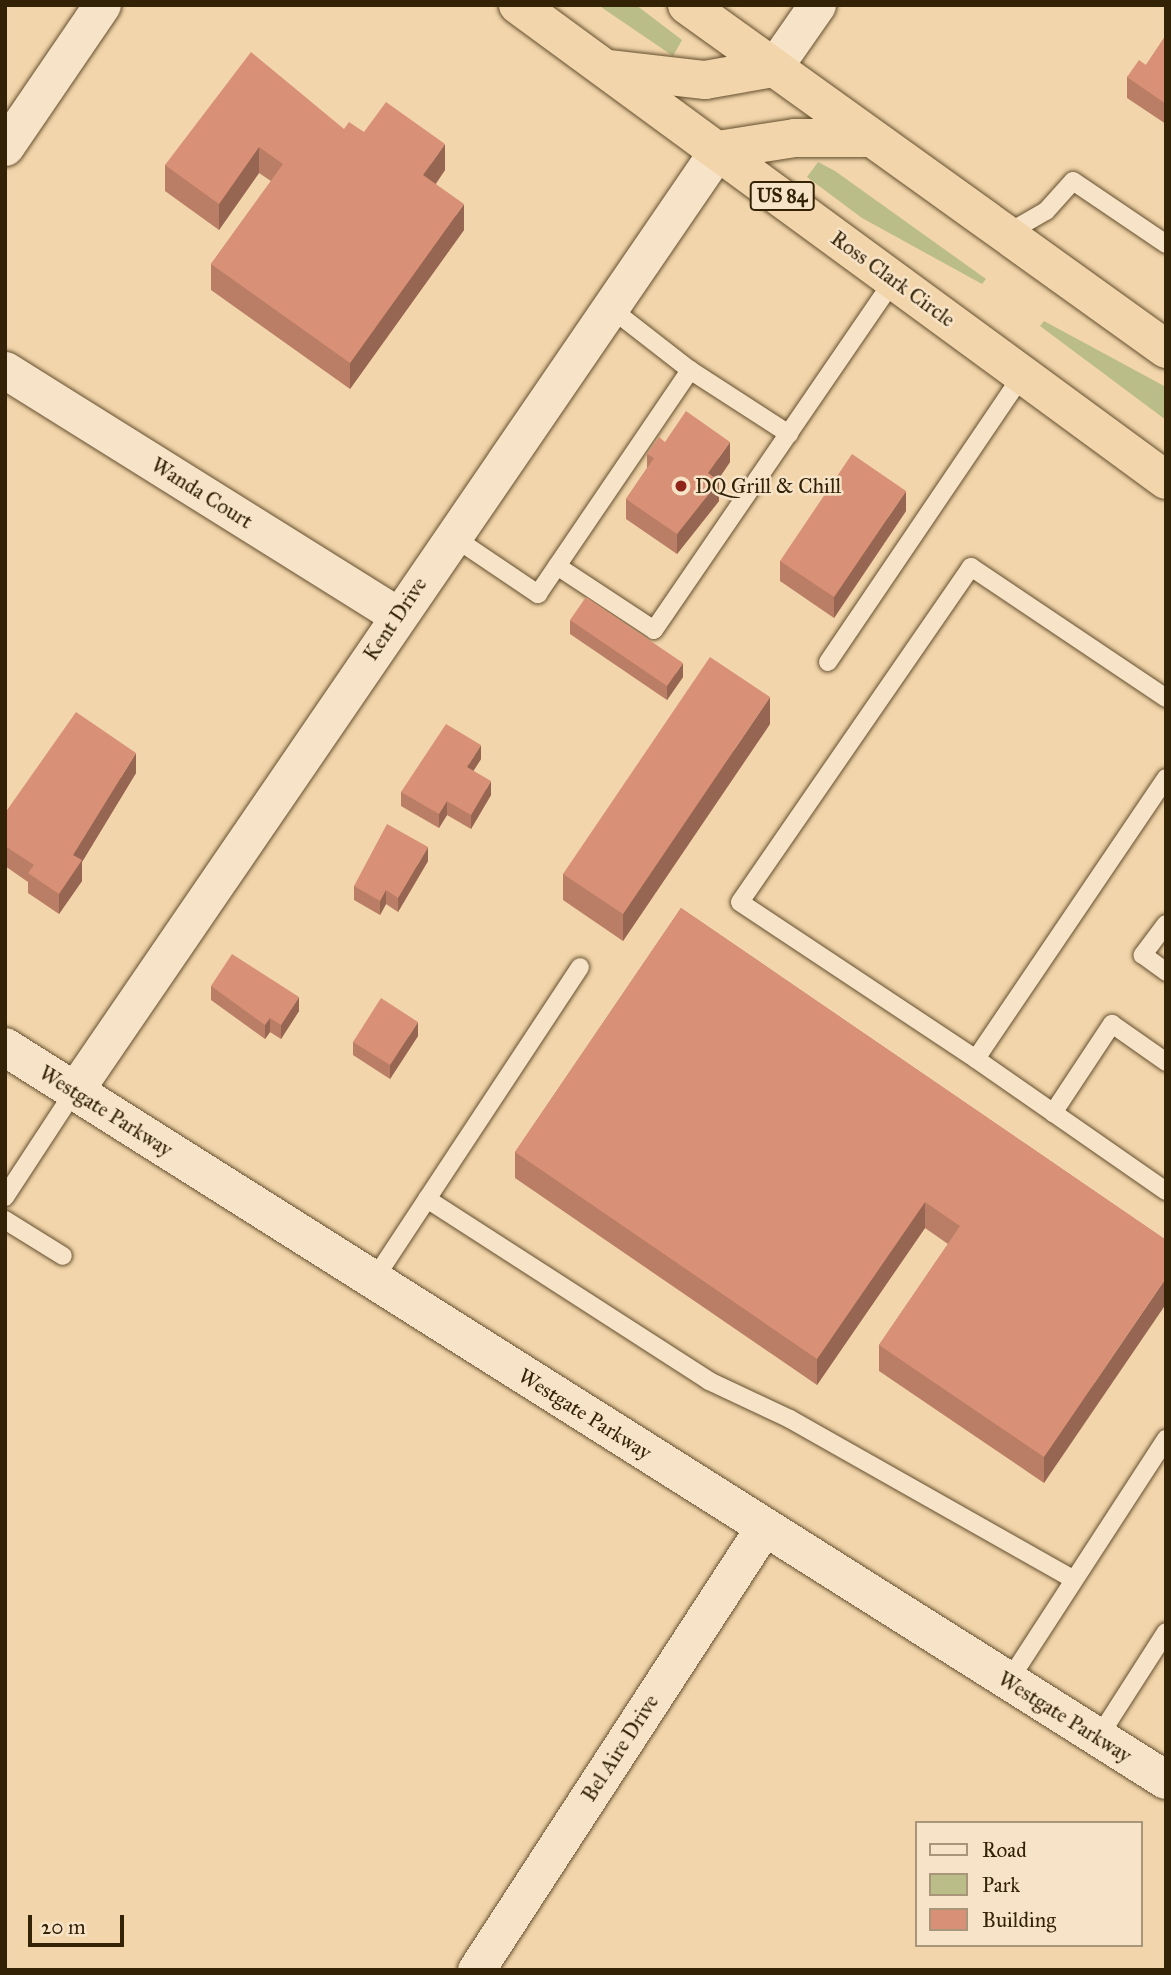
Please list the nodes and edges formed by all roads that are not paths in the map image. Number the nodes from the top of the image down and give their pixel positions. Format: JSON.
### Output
{"nodes":[{"id":1,"x":102,"y":5,"type":"edge"},
{"id":2,"x":518,"y":5,"type":"edge"},
{"id":3,"x":687,"y":5,"type":"edge"},
{"id":4,"x":817,"y":5,"type":"edge"},
{"id":5,"x":773,"y":68,"type":"junction"},
{"id":6,"x":606,"y":69,"type":"junction"},
{"id":7,"x":869,"y":138,"type":"junction"},
{"id":8,"x":5,"y":147,"type":"edge"},
{"id":9,"x":718,"y":150,"type":"junction"},
{"id":10,"x":1004,"y":236,"type":"junction"},
{"id":11,"x":1166,"y":244,"type":"edge"},
{"id":12,"x":894,"y":279,"type":"junction"},
{"id":13,"x":609,"y":307,"type":"junction"},
{"id":14,"x":1166,"y":349,"type":"edge"},
{"id":15,"x":5,"y":370,"type":"edge"},
{"id":16,"x":690,"y":370,"type":"junction"},
{"id":17,"x":1023,"y":373,"type":"junction"},
{"id":18,"x":789,"y":434,"type":"junction"},
{"id":19,"x":1157,"y":469,"type":"edge"},
{"id":20,"x":452,"y":536,"type":"junction"},
{"id":21,"x":557,"y":566,"type":"junction"},
{"id":22,"x":398,"y":616,"type":"junction"},
{"id":23,"x":828,"y":662,"type":"dead end"},
{"id":24,"x":1166,"y":698,"type":"edge"},
{"id":25,"x":1166,"y":778,"type":"edge"},
{"id":26,"x":1166,"y":924,"type":"edge"},
{"id":27,"x":580,"y":967,"type":"dead end"},
{"id":28,"x":1166,"y":972,"type":"edge"},
{"id":29,"x":5,"y":1047,"type":"edge"},
{"id":30,"x":976,"y":1059,"type":"junction"},
{"id":31,"x":1166,"y":1062,"type":"edge"},
{"id":32,"x":75,"y":1090,"type":"junction"},
{"id":33,"x":1053,"y":1113,"type":"junction"},
{"id":34,"x":1166,"y":1191,"type":"edge"},
{"id":35,"x":5,"y":1197,"type":"edge"},
{"id":36,"x":427,"y":1199,"type":"junction"},
{"id":37,"x":5,"y":1220,"type":"edge"},
{"id":38,"x":63,"y":1256,"type":"dead end"},
{"id":39,"x":373,"y":1281,"type":"junction"},
{"id":40,"x":1166,"y":1439,"type":"edge"},
{"id":41,"x":764,"y":1527,"type":"junction"},
{"id":42,"x":1070,"y":1578,"type":"junction"},
{"id":43,"x":1166,"y":1632,"type":"edge"},
{"id":44,"x":1008,"y":1682,"type":"junction"},
{"id":45,"x":1098,"y":1738,"type":"junction"},
{"id":46,"x":1166,"y":1780,"type":"edge"},
{"id":47,"x":476,"y":1970,"type":"edge"}],
"edges":[{"from":1,"to":8,"type":"street"},
{"from":2,"to":6,"type":"highway","name":"Ross Clark Circle","number":"US 84"},
{"from":3,"to":5,"type":"highway"},
{"from":4,"to":5,"type":"street"},
{"from":5,"to":6,"type":"highway"},
{"from":5,"to":7,"type":"highway"},
{"from":6,"to":9,"type":"highway","name":"Ross Clark Circle","number":"US 84"},
{"from":7,"to":9,"type":"highway"},
{"from":7,"to":10,"type":"highway"},
{"from":9,"to":12,"type":"highway","name":"Ross Clark Circle","number":"US 84"},
{"from":9,"to":13,"type":"street","name":"Kent Drive"},
{"from":10,"to":11,"type":"lane"},
{"from":10,"to":14,"type":"highway"},
{"from":12,"to":17,"type":"highway","name":"Ross Clark Circle","number":"US 84"},
{"from":12,"to":18,"type":"lane"},
{"from":13,"to":16,"type":"lane"},
{"from":13,"to":20,"type":"street","name":"Kent Drive"},
{"from":15,"to":22,"type":"street","name":"Wanda Court"},
{"from":16,"to":18,"type":"lane"},
{"from":16,"to":21,"type":"lane"},
{"from":17,"to":19,"type":"highway","name":"Ross Clark Circle","number":"US 84"},
{"from":17,"to":23,"type":"lane"},
{"from":18,"to":21,"type":"lane"},
{"from":20,"to":21,"type":"lane"},
{"from":20,"to":22,"type":"street","name":"Kent Drive"},
{"from":22,"to":32,"type":"street","name":"Kent Drive"},
{"from":24,"to":30,"type":"lane"},
{"from":25,"to":30,"type":"lane"},
{"from":26,"to":28,"type":"lane"},
{"from":27,"to":36,"type":"lane"},
{"from":29,"to":32,"type":"main road","name":"Westgate Parkway"},
{"from":30,"to":33,"type":"lane"},
{"from":31,"to":33,"type":"lane"},
{"from":32,"to":35,"type":"lane"},
{"from":32,"to":39,"type":"main road","name":"Westgate Parkway"},
{"from":33,"to":34,"type":"lane"},
{"from":36,"to":39,"type":"lane"},
{"from":36,"to":42,"type":"lane"},
{"from":37,"to":38,"type":"lane"},
{"from":39,"to":41,"type":"main road","name":"Westgate Parkway"},
{"from":40,"to":42,"type":"lane"},
{"from":41,"to":44,"type":"main road","name":"Westgate Parkway"},
{"from":41,"to":47,"type":"street","name":"Bel Aire Drive"},
{"from":42,"to":44,"type":"lane"},
{"from":43,"to":45,"type":"lane"},
{"from":44,"to":45,"type":"main road","name":"Westgate Parkway"},
{"from":45,"to":46,"type":"main road","name":"Westgate Parkway"}]}
